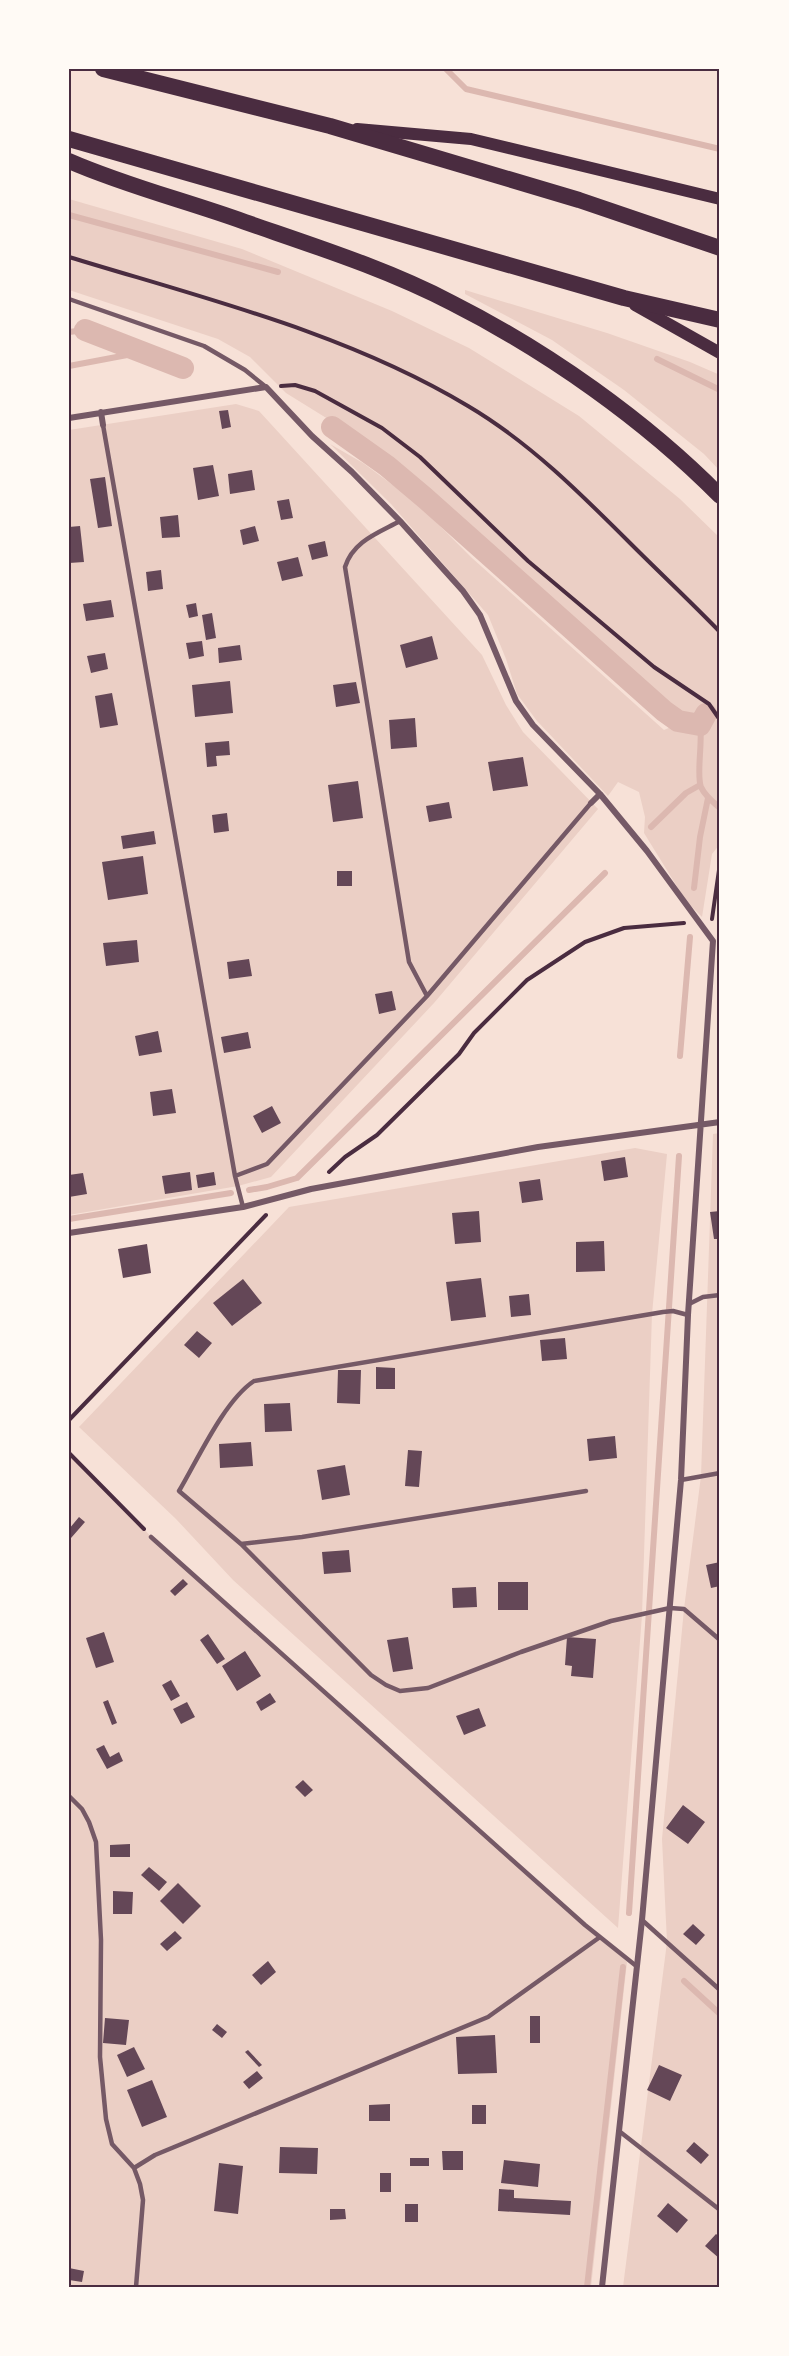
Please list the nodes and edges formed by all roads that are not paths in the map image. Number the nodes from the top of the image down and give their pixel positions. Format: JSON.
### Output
{"nodes":[{"id":1,"x":103,"y":69,"type":"edge"},
{"id":2,"x":330,"y":126,"type":"junction"},
{"id":3,"x":69,"y":139,"type":"edge"},
{"id":4,"x":69,"y":161,"type":"edge"},
{"id":5,"x":720,"y":199,"type":"edge"},
{"id":6,"x":720,"y":248,"type":"edge"},
{"id":7,"x":624,"y":298,"type":"junction"},
{"id":8,"x":69,"y":299,"type":"edge"},
{"id":9,"x":720,"y":320,"type":"edge"},
{"id":10,"x":720,"y":353,"type":"edge"},
{"id":11,"x":266,"y":387,"type":"junction"},
{"id":12,"x":100,"y":412,"type":"junction"},
{"id":13,"x":69,"y":418,"type":"edge"},
{"id":14,"x":103,"y":425,"type":"joint"},
{"id":15,"x":720,"y":496,"type":"edge"},
{"id":16,"x":400,"y":521,"type":"junction"},
{"id":17,"x":600,"y":794,"type":"junction"},
{"id":18,"x":591,"y":803,"type":"joint"},
{"id":19,"x":427,"y":996,"type":"junction"},
{"id":20,"x":720,"y":1122,"type":"edge"},
{"id":21,"x":700,"y":1125,"type":"junction"},
{"id":22,"x":235,"y":1176,"type":"junction"},
{"id":23,"x":243,"y":1207,"type":"junction"},
{"id":24,"x":69,"y":1233,"type":"edge"},
{"id":25,"x":720,"y":1294,"type":"edge"},
{"id":26,"x":689,"y":1304,"type":"junction"},
{"id":27,"x":688,"y":1315,"type":"junction"},
{"id":28,"x":720,"y":1473,"type":"edge"},
{"id":29,"x":681,"y":1480,"type":"junction"},
{"id":30,"x":586,"y":1491,"type":"dead end"},
{"id":31,"x":151,"y":1537,"type":"road end"},
{"id":32,"x":241,"y":1544,"type":"junction"},
{"id":33,"x":670,"y":1608,"type":"junction"},
{"id":34,"x":720,"y":1640,"type":"edge"},
{"id":35,"x":69,"y":1796,"type":"edge"},
{"id":36,"x":642,"y":1920,"type":"junction"},
{"id":37,"x":600,"y":1937,"type":"junction"},
{"id":38,"x":635,"y":1965,"type":"junction"},
{"id":39,"x":720,"y":1990,"type":"edge"},
{"id":40,"x":619,"y":2132,"type":"junction"},
{"id":41,"x":134,"y":2168,"type":"junction"},
{"id":42,"x":720,"y":2210,"type":"edge"},
{"id":43,"x":136,"y":2287,"type":"edge"},
{"id":44,"x":602,"y":2287,"type":"edge"}],
"edges":[{"from":1,"to":2,"type":"highway"},
{"from":2,"to":5,"type":"main road"},
{"from":2,"to":6,"type":"highway"},
{"from":3,"to":7,"type":"highway"},
{"from":4,"to":15,"type":"highway"},
{"from":7,"to":9,"type":"highway"},
{"from":7,"to":10,"type":"main road"},
{"from":8,"to":11,"type":"lane"},
{"from":11,"to":12,"type":"street"},
{"from":11,"to":16,"type":"street"},
{"from":12,"to":13,"type":"street"},
{"from":12,"to":14,"type":"street"},
{"from":14,"to":22,"type":"lane"},
{"from":16,"to":17,"type":"street"},
{"from":16,"to":19,"type":"lane"},
{"from":17,"to":18,"type":"street"},
{"from":17,"to":21,"type":"street"},
{"from":18,"to":19,"type":"lane"},
{"from":19,"to":22,"type":"lane"},
{"from":20,"to":21,"type":"street"},
{"from":21,"to":23,"type":"street"},
{"from":21,"to":26,"type":"street"},
{"from":22,"to":23,"type":"lane"},
{"from":23,"to":24,"type":"street"},
{"from":25,"to":26,"type":"lane"},
{"from":26,"to":27,"type":"street"},
{"from":27,"to":29,"type":"street"},
{"from":27,"to":32,"type":"lane"},
{"from":28,"to":29,"type":"lane"},
{"from":29,"to":33,"type":"street"},
{"from":30,"to":32,"type":"lane"},
{"from":31,"to":37,"type":"lane"},
{"from":32,"to":33,"type":"lane"},
{"from":33,"to":34,"type":"lane"},
{"from":33,"to":36,"type":"street"},
{"from":35,"to":41,"type":"lane"},
{"from":36,"to":38,"type":"street"},
{"from":36,"to":39,"type":"lane"},
{"from":37,"to":38,"type":"lane"},
{"from":37,"to":41,"type":"lane"},
{"from":38,"to":40,"type":"street"},
{"from":40,"to":42,"type":"lane"},
{"from":40,"to":44,"type":"street"},
{"from":41,"to":43,"type":"lane"}]}
